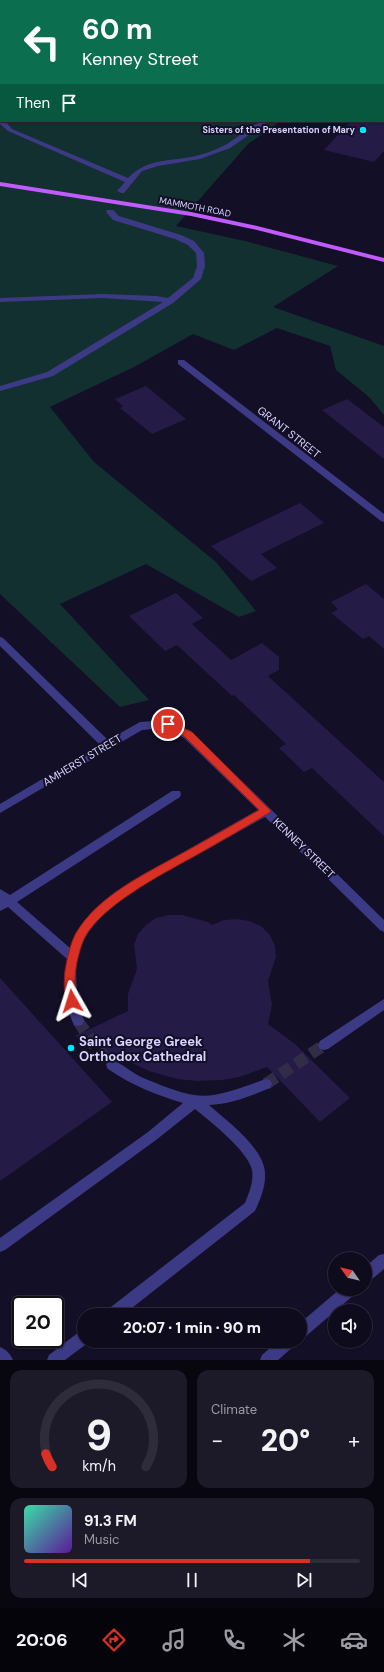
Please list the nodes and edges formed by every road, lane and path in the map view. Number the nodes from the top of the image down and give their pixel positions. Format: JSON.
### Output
{"nodes":[{"id":1,"x":2,"y":122,"type":"edge"},
{"id":2,"x":265,"y":122,"type":"edge"},
{"id":3,"x":129,"y":181,"type":"junction"},
{"id":4,"x":0,"y":184,"type":"edge"},
{"id":5,"x":121,"y":191,"type":"dead end"},
{"id":6,"x":110,"y":212,"type":"dead end"},
{"id":7,"x":384,"y":260,"type":"edge"},
{"id":8,"x":0,"y":300,"type":"edge"},
{"id":9,"x":170,"y":301,"type":"junction"},
{"id":10,"x":181,"y":362,"type":"dead end"},
{"id":11,"x":0,"y":389,"type":"edge"},
{"id":12,"x":384,"y":519,"type":"edge"},
{"id":13,"x":0,"y":640,"type":"edge"},
{"id":14,"x":168,"y":724,"type":"joint"},
{"id":15,"x":107,"y":745,"type":"junction"},
{"id":16,"x":176,"y":794,"type":"dead end"},
{"id":17,"x":0,"y":809,"type":"edge"},
{"id":18,"x":266,"y":811,"type":"junction"},
{"id":19,"x":0,"y":893,"type":"edge"},
{"id":20,"x":5,"y":904,"type":"edge"},
{"id":21,"x":384,"y":927,"type":"edge"},
{"id":22,"x":73,"y":958,"type":"junction"},
{"id":23,"x":384,"y":1004,"type":"edge"},
{"id":24,"x":78,"y":1021,"type":"tunnel mouth"},
{"id":25,"x":324,"y":1045,"type":"tunnel mouth"},
{"id":26,"x":112,"y":1064,"type":"tunnel mouth"},
{"id":27,"x":266,"y":1084,"type":"tunnel mouth"},
{"id":28,"x":195,"y":1101,"type":"junction"},
{"id":29,"x":0,"y":1246,"type":"edge"},
{"id":30,"x":384,"y":1260,"type":"edge"},
{"id":31,"x":372,"y":1270,"type":"edge"},
{"id":32,"x":342,"y":1296,"type":"edge"},
{"id":33,"x":121,"y":1308,"type":"edge"},
{"id":34,"x":307,"y":1326,"type":"edge"},
{"id":35,"x":77,"y":1342,"type":"edge"},
{"id":36,"x":281,"y":1348,"type":"edge"},
{"id":37,"x":0,"y":1354,"type":"edge"},
{"id":38,"x":6,"y":1360,"type":"edge"},
{"id":39,"x":54,"y":1360,"type":"edge"},
{"id":40,"x":267,"y":1360,"type":"edge"}],
"edges":[{"from":1,"to":3,"type":"street"},
{"from":2,"to":3,"type":"street"},
{"from":3,"to":5,"type":"street"},
{"from":4,"to":7,"type":"main road","name":"MAMMOTH ROAD"},
{"from":6,"to":9,"type":"street"},
{"from":8,"to":9,"type":"street"},
{"from":9,"to":11,"type":"street"},
{"from":10,"to":12,"type":"street","name":"GRANT STREET"},
{"from":13,"to":15,"type":"street"},
{"from":14,"to":15,"type":"street","name":"AMHERST STREET"},
{"from":14,"to":18,"type":"street","name":"KENNEY STREET"},
{"from":15,"to":17,"type":"street","name":"AMHERST STREET"},
{"from":16,"to":20,"type":"street"},
{"from":18,"to":21,"type":"street","name":"KENNEY STREET"},
{"from":18,"to":22,"type":"street"},
{"from":19,"to":20,"type":"street"},
{"from":20,"to":22,"type":"street"},
{"from":22,"to":24,"type":"street"},
{"from":23,"to":25,"type":"street"},
{"from":26,"to":28,"type":"street"},
{"from":27,"to":28,"type":"street"},
{"from":28,"to":29,"type":"street"},
{"from":28,"to":33,"type":"street"},
{"from":30,"to":31,"type":"street"},
{"from":32,"to":34,"type":"street"},
{"from":35,"to":39,"type":"street"},
{"from":36,"to":40,"type":"street"},
{"from":37,"to":38,"type":"street"}]}
